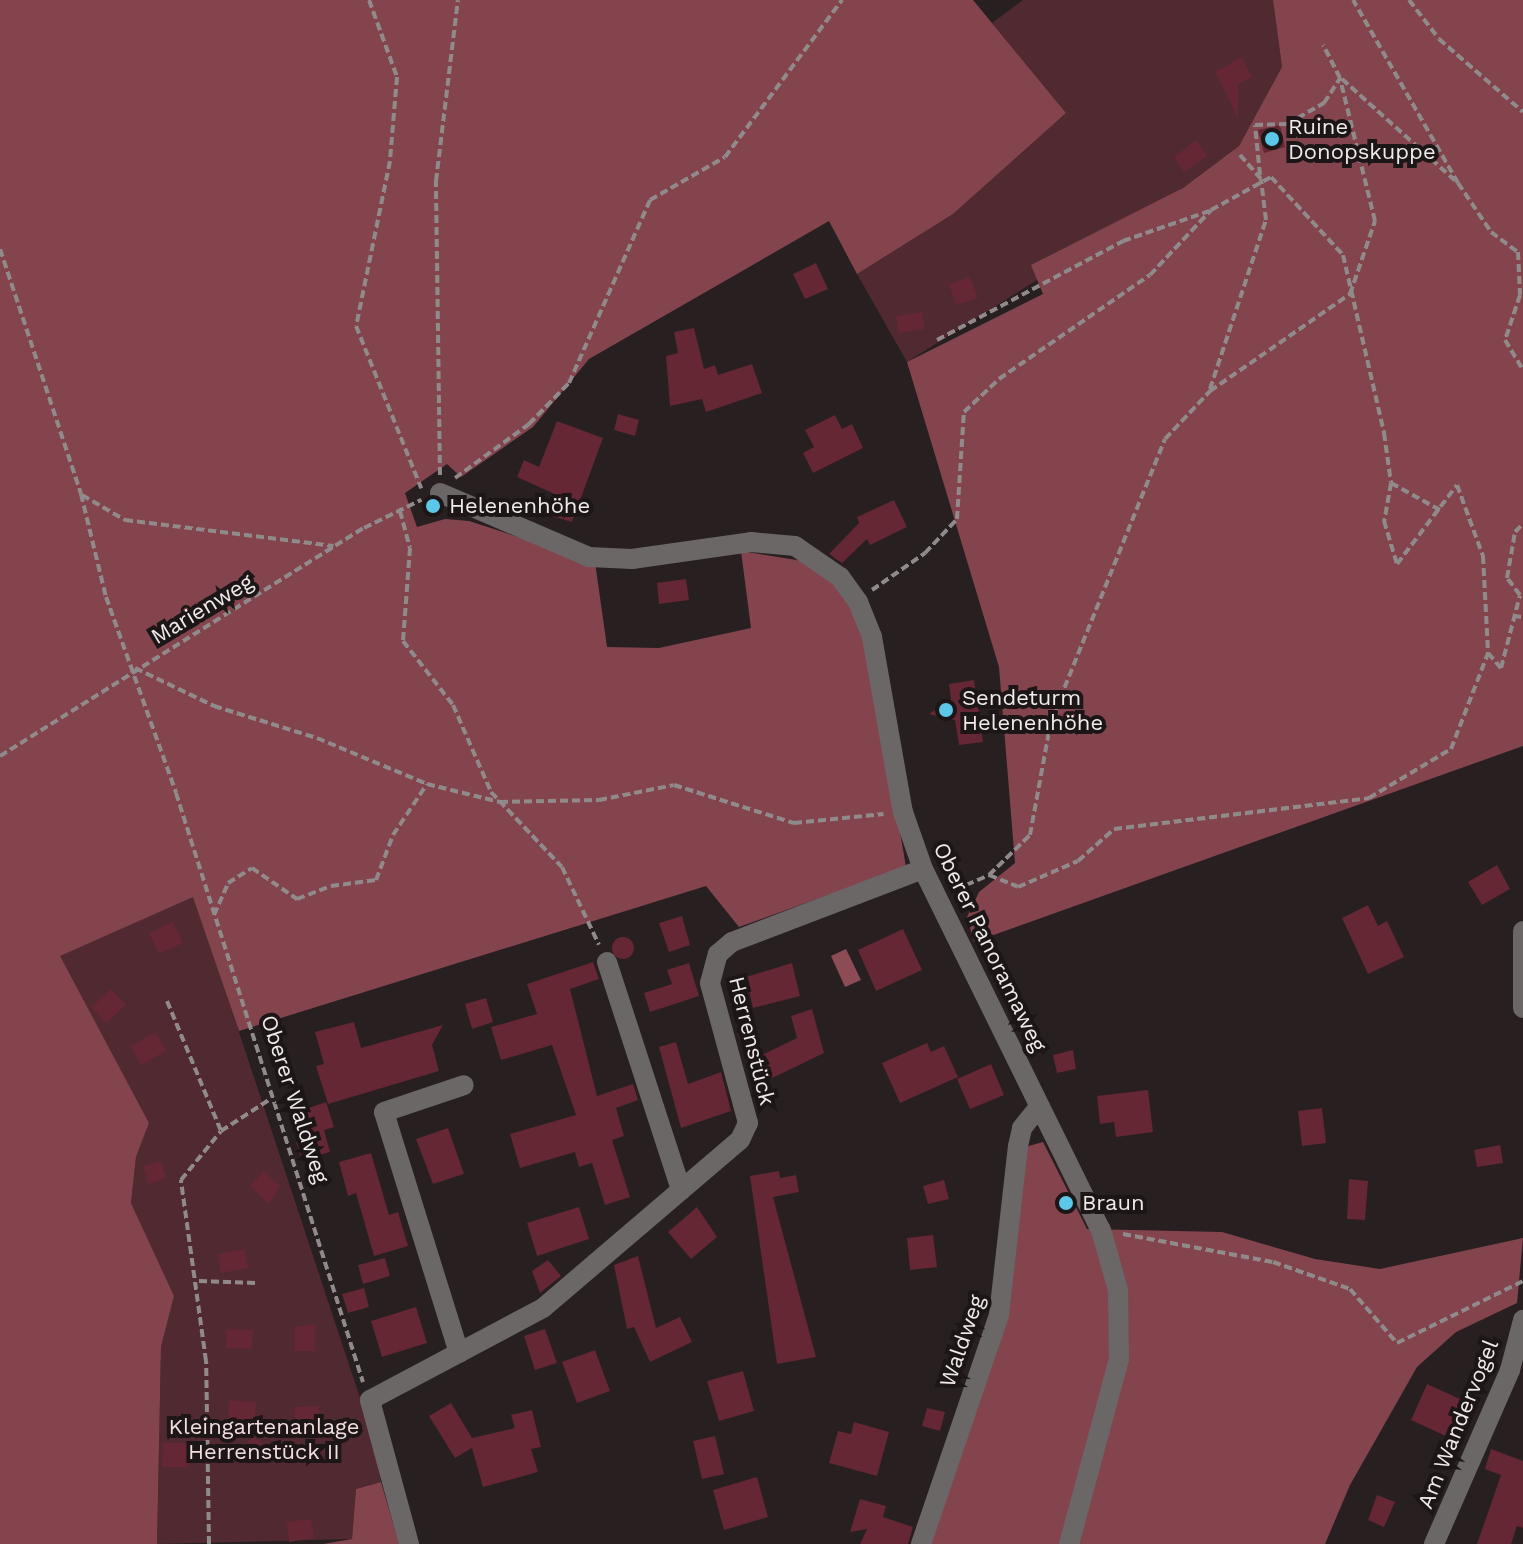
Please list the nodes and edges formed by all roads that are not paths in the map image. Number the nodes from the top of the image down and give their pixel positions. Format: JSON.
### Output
{"nodes":[{"id":1,"x":432,"y":495,"type":"road end"},
{"id":2,"x":923,"y":869,"type":"junction"},
{"id":3,"x":1523,"y":931,"type":"edge"},
{"id":4,"x":607,"y":962,"type":"road end"},
{"id":5,"x":1523,"y":1008,"type":"edge"},
{"id":6,"x":464,"y":1085,"type":"dead end"},
{"id":7,"x":1040,"y":1106,"type":"junction"},
{"id":8,"x":681,"y":1190,"type":"junction"},
{"id":9,"x":1523,"y":1320,"type":"edge"},
{"id":10,"x":459,"y":1353,"type":"junction"},
{"id":11,"x":409,"y":1544,"type":"edge"},
{"id":12,"x":921,"y":1544,"type":"edge"},
{"id":13,"x":1069,"y":1544,"type":"edge"},
{"id":14,"x":1434,"y":1544,"type":"edge"}],
"edges":[{"from":1,"to":2,"type":"street","name":"Oberer Panoramaweg"},
{"from":2,"to":7,"type":"street","name":"Oberer Panoramaweg"},
{"from":2,"to":8,"type":"street","name":"Herrenstück"},
{"from":3,"to":5,"type":"street"},
{"from":4,"to":8,"type":"street"},
{"from":6,"to":10,"type":"street"},
{"from":7,"to":12,"type":"street","name":"Waldweg"},
{"from":7,"to":13,"type":"street","name":"Oberer Panoramaweg"},
{"from":8,"to":10,"type":"street","name":"Herrenstück"},
{"from":9,"to":14,"type":"street","name":"Am Wandervogel"},
{"from":10,"to":11,"type":"street","name":"Herrenstück"}]}
